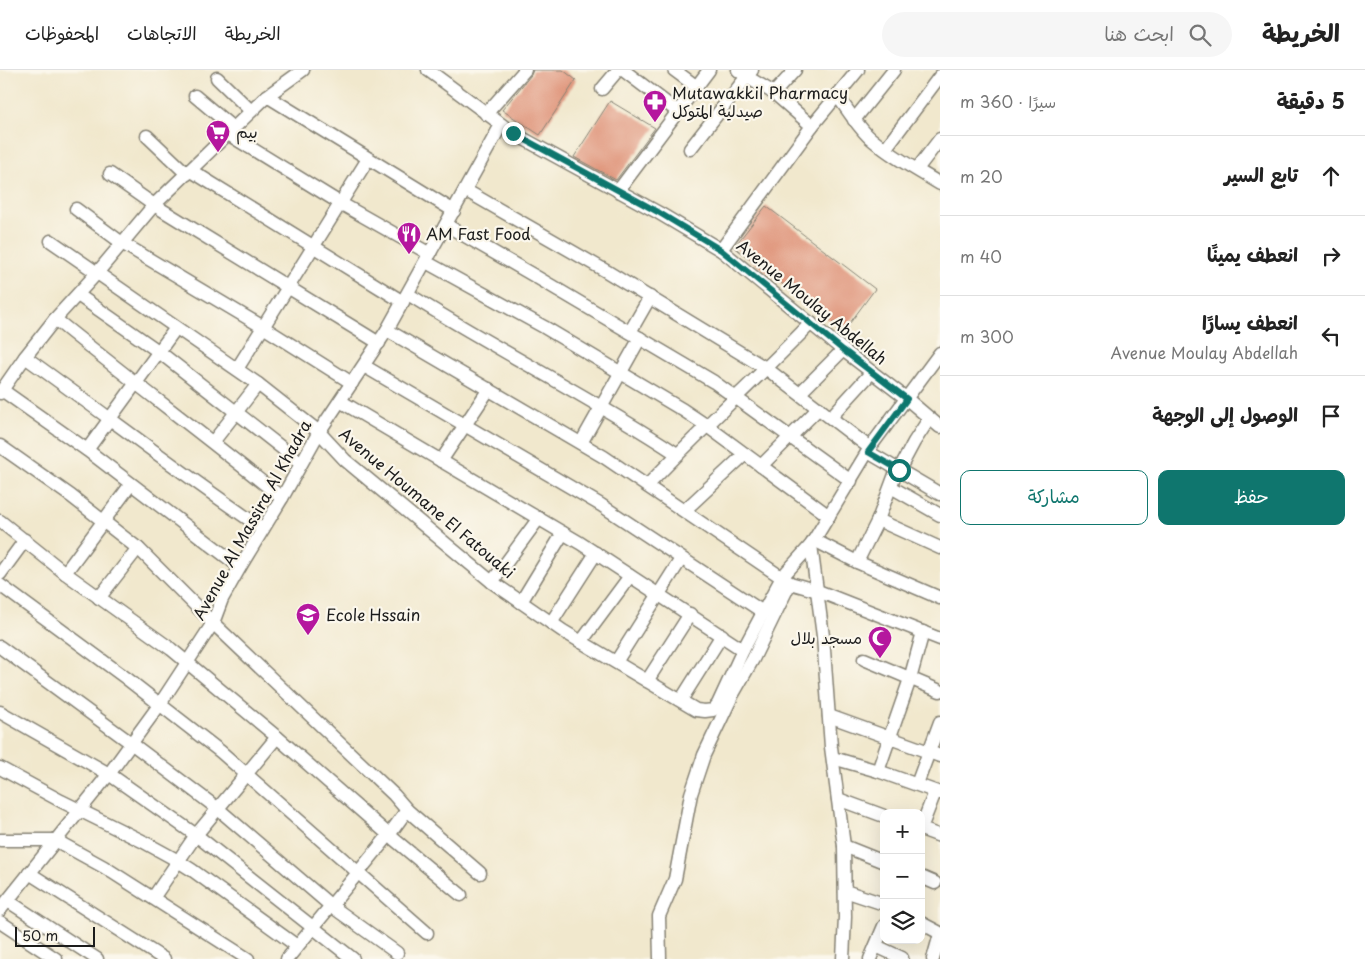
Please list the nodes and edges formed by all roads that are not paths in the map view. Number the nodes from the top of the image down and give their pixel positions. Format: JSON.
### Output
{"nodes":[{"id":1,"x":304,"y":70,"type":"edge"},
{"id":2,"x":428,"y":70,"type":"edge"},
{"id":3,"x":525,"y":70,"type":"edge"},
{"id":4,"x":618,"y":70,"type":"edge"},
{"id":5,"x":622,"y":70,"type":"edge"},
{"id":6,"x":674,"y":70,"type":"edge"},
{"id":7,"x":709,"y":70,"type":"edge"},
{"id":8,"x":795,"y":70,"type":"edge"},
{"id":9,"x":858,"y":70,"type":"edge"},
{"id":10,"x":894,"y":70,"type":"edge"},
{"id":11,"x":746,"y":72,"type":"edge"},
{"id":12,"x":940,"y":76,"type":"edge"},
{"id":13,"x":217,"y":78,"type":"dead end"},
{"id":14,"x":697,"y":87,"type":"junction"},
{"id":15,"x":602,"y":89,"type":"dead end"},
{"id":16,"x":774,"y":93,"type":"junction"},
{"id":17,"x":837,"y":95,"type":"junction"},
{"id":18,"x":195,"y":96,"type":"dead end"},
{"id":19,"x":267,"y":96,"type":"junction"},
{"id":20,"x":251,"y":111,"type":"junction"},
{"id":21,"x":677,"y":111,"type":"junction"},
{"id":22,"x":486,"y":114,"type":"junction"},
{"id":23,"x":854,"y":120,"type":"junction"},
{"id":24,"x":501,"y":125,"type":"junction"},
{"id":25,"x":812,"y":126,"type":"junction"},
{"id":26,"x":230,"y":131,"type":"junction"},
{"id":27,"x":147,"y":136,"type":"dead end"},
{"id":28,"x":940,"y":139,"type":"edge"},
{"id":29,"x":690,"y":149,"type":"dead end"},
{"id":30,"x":885,"y":149,"type":"junction"},
{"id":31,"x":368,"y":159,"type":"junction"},
{"id":32,"x":917,"y":169,"type":"junction"},
{"id":33,"x":188,"y":172,"type":"junction"},
{"id":34,"x":110,"y":174,"type":"dead end"},
{"id":35,"x":940,"y":184,"type":"edge"},
{"id":36,"x":465,"y":190,"type":"junction"},
{"id":37,"x":618,"y":191,"type":"junction"},
{"id":38,"x":340,"y":203,"type":"junction"},
{"id":39,"x":154,"y":205,"type":"junction"},
{"id":40,"x":76,"y":210,"type":"dead end"},
{"id":41,"x":454,"y":210,"type":"junction"},
{"id":42,"x":446,"y":225,"type":"junction"},
{"id":43,"x":51,"y":241,"type":"dead end"},
{"id":44,"x":122,"y":243,"type":"junction"},
{"id":45,"x":312,"y":247,"type":"junction"},
{"id":46,"x":721,"y":250,"type":"junction"},
{"id":47,"x":428,"y":258,"type":"junction"},
{"id":48,"x":97,"y":273,"type":"junction"},
{"id":49,"x":287,"y":288,"type":"junction"},
{"id":50,"x":78,"y":295,"type":"junction"},
{"id":51,"x":405,"y":298,"type":"junction"},
{"id":52,"x":650,"y":298,"type":"junction"},
{"id":53,"x":55,"y":319,"type":"junction"},
{"id":54,"x":811,"y":323,"type":"junction"},
{"id":55,"x":263,"y":327,"type":"junction"},
{"id":56,"x":176,"y":328,"type":"junction"},
{"id":57,"x":387,"y":330,"type":"junction"},
{"id":58,"x":635,"y":335,"type":"junction"},
{"id":59,"x":379,"y":342,"type":"junction"},
{"id":60,"x":843,"y":350,"type":"junction"},
{"id":61,"x":158,"y":351,"type":"junction"},
{"id":62,"x":940,"y":353,"type":"edge"},
{"id":63,"x":25,"y":357,"type":"junction"},
{"id":64,"x":364,"y":366,"type":"junction"},
{"id":65,"x":237,"y":369,"type":"junction"},
{"id":66,"x":767,"y":369,"type":"junction"},
{"id":67,"x":620,"y":372,"type":"junction"},
{"id":68,"x":872,"y":372,"type":"junction"},
{"id":69,"x":352,"y":383,"type":"junction"},
{"id":70,"x":135,"y":384,"type":"junction"},
{"id":71,"x":258,"y":384,"type":"junction"},
{"id":72,"x":489,"y":389,"type":"junction"},
{"id":73,"x":1,"y":392,"type":"edge"},
{"id":74,"x":800,"y":393,"type":"junction"},
{"id":75,"x":737,"y":398,"type":"junction"},
{"id":76,"x":907,"y":399,"type":"junction"},
{"id":77,"x":340,"y":402,"type":"junction"},
{"id":78,"x":601,"y":407,"type":"junction"},
{"id":79,"x":819,"y":408,"type":"junction"},
{"id":80,"x":237,"y":411,"type":"junction"},
{"id":81,"x":831,"y":417,"type":"junction"},
{"id":82,"x":111,"y":418,"type":"junction"},
{"id":83,"x":929,"y":419,"type":"junction"},
{"id":84,"x":466,"y":426,"type":"junction"},
{"id":85,"x":707,"y":426,"type":"junction"},
{"id":86,"x":940,"y":427,"type":"edge"},
{"id":87,"x":319,"y":432,"type":"junction"},
{"id":88,"x":790,"y":437,"type":"junction"},
{"id":89,"x":213,"y":442,"type":"junction"},
{"id":90,"x":581,"y":443,"type":"junction"},
{"id":91,"x":0,"y":446,"type":"edge"},
{"id":92,"x":87,"y":450,"type":"junction"},
{"id":93,"x":869,"y":450,"type":"junction"},
{"id":94,"x":678,"y":454,"type":"junction"},
{"id":95,"x":745,"y":454,"type":"junction"},
{"id":96,"x":441,"y":462,"type":"junction"},
{"id":97,"x":301,"y":463,"type":"junction"},
{"id":98,"x":760,"y":466,"type":"junction"},
{"id":99,"x":898,"y":469,"type":"junction"},
{"id":100,"x":851,"y":480,"type":"junction"},
{"id":101,"x":130,"y":484,"type":"junction"},
{"id":102,"x":647,"y":486,"type":"junction"},
{"id":103,"x":891,"y":487,"type":"junction"},
{"id":104,"x":940,"y":494,"type":"edge"},
{"id":105,"x":282,"y":498,"type":"junction"},
{"id":106,"x":685,"y":510,"type":"junction"},
{"id":107,"x":940,"y":514,"type":"edge"},
{"id":108,"x":829,"y":516,"type":"junction"},
{"id":109,"x":539,"y":518,"type":"junction"},
{"id":110,"x":103,"y":520,"type":"junction"},
{"id":111,"x":878,"y":520,"type":"junction"},
{"id":112,"x":0,"y":521,"type":"edge"},
{"id":113,"x":263,"y":529,"type":"junction"},
{"id":114,"x":563,"y":533,"type":"junction"},
{"id":115,"x":25,"y":540,"type":"junction"},
{"id":116,"x":812,"y":543,"type":"junction"},
{"id":117,"x":138,"y":548,"type":"junction"},
{"id":118,"x":940,"y":548,"type":"edge"},
{"id":119,"x":596,"y":553,"type":"junction"},
{"id":120,"x":682,"y":559,"type":"junction"},
{"id":121,"x":857,"y":562,"type":"junction"},
{"id":122,"x":240,"y":567,"type":"junction"},
{"id":123,"x":65,"y":573,"type":"junction"},
{"id":124,"x":0,"y":574,"type":"edge"},
{"id":125,"x":630,"y":576,"type":"junction"},
{"id":126,"x":786,"y":580,"type":"junction"},
{"id":127,"x":492,"y":582,"type":"junction"},
{"id":128,"x":0,"y":585,"type":"edge"},
{"id":129,"x":818,"y":591,"type":"junction"},
{"id":130,"x":659,"y":594,"type":"junction"},
{"id":131,"x":99,"y":598,"type":"junction"},
{"id":132,"x":940,"y":598,"type":"edge"},
{"id":133,"x":522,"y":602,"type":"junction"},
{"id":134,"x":763,"y":612,"type":"junction"},
{"id":135,"x":690,"y":614,"type":"junction"},
{"id":136,"x":550,"y":622,"type":"junction"},
{"id":137,"x":213,"y":623,"type":"junction"},
{"id":138,"x":923,"y":632,"type":"junction"},
{"id":139,"x":722,"y":635,"type":"junction"},
{"id":140,"x":940,"y":639,"type":"edge"},
{"id":141,"x":581,"y":642,"type":"junction"},
{"id":142,"x":0,"y":647,"type":"edge"},
{"id":143,"x":743,"y":650,"type":"junction"},
{"id":144,"x":864,"y":659,"type":"dead end"},
{"id":145,"x":186,"y":661,"type":"junction"},
{"id":146,"x":616,"y":662,"type":"junction"},
{"id":147,"x":910,"y":679,"type":"junction"},
{"id":148,"x":647,"y":681,"type":"junction"},
{"id":149,"x":940,"y":691,"type":"edge"},
{"id":150,"x":681,"y":700,"type":"junction"},
{"id":151,"x":160,"y":704,"type":"junction"},
{"id":152,"x":0,"y":712,"type":"edge"},
{"id":153,"x":829,"y":716,"type":"junction"},
{"id":154,"x":940,"y":722,"type":"edge"},
{"id":155,"x":277,"y":737,"type":"junction"},
{"id":156,"x":890,"y":738,"type":"junction"},
{"id":157,"x":131,"y":743,"type":"junction"},
{"id":158,"x":935,"y":754,"type":"edge"},
{"id":159,"x":833,"y":758,"type":"junction"},
{"id":160,"x":0,"y":768,"type":"edge"},
{"id":161,"x":878,"y":771,"type":"junction"},
{"id":162,"x":109,"y":774,"type":"junction"},
{"id":163,"x":246,"y":774,"type":"junction"},
{"id":164,"x":917,"y":784,"type":"junction"},
{"id":165,"x":938,"y":792,"type":"edge"},
{"id":166,"x":838,"y":799,"type":"junction"},
{"id":167,"x":217,"y":808,"type":"junction"},
{"id":168,"x":79,"y":810,"type":"junction"},
{"id":169,"x":407,"y":810,"type":"junction"},
{"id":170,"x":880,"y":815,"type":"edge"},
{"id":171,"x":925,"y":820,"type":"edge"},
{"id":172,"x":925,"y":830,"type":"edge"},
{"id":173,"x":196,"y":835,"type":"junction"},
{"id":174,"x":389,"y":835,"type":"junction"},
{"id":175,"x":940,"y":836,"type":"edge"},
{"id":176,"x":0,"y":840,"type":"edge"},
{"id":177,"x":55,"y":840,"type":"junction"},
{"id":178,"x":844,"y":846,"type":"junction"},
{"id":179,"x":880,"y":860,"type":"edge"},
{"id":180,"x":177,"y":861,"type":"junction"},
{"id":181,"x":359,"y":872,"type":"junction"},
{"id":182,"x":29,"y":873,"type":"junction"},
{"id":183,"x":480,"y":873,"type":"dead end"},
{"id":184,"x":925,"y":879,"type":"edge"},
{"id":185,"x":935,"y":883,"type":"dead end"},
{"id":186,"x":845,"y":892,"type":"junction"},
{"id":187,"x":461,"y":895,"type":"dead end"},
{"id":188,"x":153,"y":898,"type":"junction"},
{"id":189,"x":880,"y":903,"type":"edge"},
{"id":190,"x":4,"y":905,"type":"edge"},
{"id":191,"x":330,"y":905,"type":"junction"},
{"id":192,"x":0,"y":922,"type":"edge"},
{"id":193,"x":925,"y":925,"type":"edge"},
{"id":194,"x":313,"y":928,"type":"junction"},
{"id":195,"x":427,"y":933,"type":"dead end"},
{"id":196,"x":940,"y":934,"type":"edge"},
{"id":197,"x":880,"y":936,"type":"edge"},
{"id":198,"x":297,"y":946,"type":"junction"},
{"id":199,"x":876,"y":946,"type":"junction"},
{"id":200,"x":397,"y":953,"type":"dead end"},
{"id":201,"x":243,"y":958,"type":"edge"},
{"id":202,"x":902,"y":958,"type":"edge"},
{"id":203,"x":56,"y":959,"type":"edge"},
{"id":204,"x":97,"y":959,"type":"edge"},
{"id":205,"x":164,"y":959,"type":"edge"},
{"id":206,"x":286,"y":959,"type":"edge"},
{"id":207,"x":353,"y":959,"type":"edge"},
{"id":208,"x":660,"y":959,"type":"edge"},
{"id":209,"x":843,"y":959,"type":"edge"},
{"id":210,"x":870,"y":959,"type":"edge"},
{"id":211,"x":934,"y":959,"type":"edge"}],
"edges":[{"from":1,"to":19,"type":"street"},
{"from":2,"to":22,"type":"street","name":"Avenue Moulay Abdellah"},
{"from":3,"to":22,"type":"street"},
{"from":4,"to":15,"type":"street"},
{"from":5,"to":21,"type":"street"},
{"from":6,"to":14,"type":"street"},
{"from":7,"to":14,"type":"street"},
{"from":8,"to":16,"type":"street"},
{"from":9,"to":17,"type":"street"},
{"from":10,"to":23,"type":"street"},
{"from":11,"to":16,"type":"street"},
{"from":11,"to":29,"type":"street"},
{"from":12,"to":30,"type":"street"},
{"from":13,"to":20,"type":"street"},
{"from":14,"to":21,"type":"street"},
{"from":16,"to":25,"type":"street"},
{"from":17,"to":23,"type":"street"},
{"from":17,"to":25,"type":"street"},
{"from":18,"to":26,"type":"street"},
{"from":19,"to":20,"type":"street"},
{"from":19,"to":31,"type":"street"},
{"from":20,"to":26,"type":"street"},
{"from":21,"to":37,"type":"street"},
{"from":22,"to":24,"type":"street","name":"Avenue Moulay Abdellah"},
{"from":23,"to":30,"type":"street"},
{"from":24,"to":36,"type":"street","name":"Avenue Al Massira Al Khadra"},
{"from":24,"to":37,"type":"street","name":"Avenue Moulay Abdellah"},
{"from":25,"to":46,"type":"street"},
{"from":26,"to":33,"type":"street"},
{"from":26,"to":38,"type":"street"},
{"from":27,"to":33,"type":"street"},
{"from":28,"to":32,"type":"street"},
{"from":30,"to":32,"type":"street"},
{"from":31,"to":38,"type":"street"},
{"from":31,"to":41,"type":"street"},
{"from":32,"to":35,"type":"street"},
{"from":33,"to":39,"type":"street"},
{"from":33,"to":45,"type":"street"},
{"from":34,"to":39,"type":"street"},
{"from":36,"to":41,"type":"street","name":"Avenue Al Massira Al Khadra"},
{"from":36,"to":52,"type":"street"},
{"from":37,"to":46,"type":"street","name":"Avenue Moulay Abdellah"},
{"from":38,"to":45,"type":"street"},
{"from":38,"to":47,"type":"street"},
{"from":39,"to":44,"type":"street"},
{"from":39,"to":49,"type":"street"},
{"from":40,"to":44,"type":"street"},
{"from":41,"to":42,"type":"street","name":"Avenue Al Massira Al Khadra"},
{"from":42,"to":47,"type":"street","name":"Avenue Al Massira Al Khadra"},
{"from":42,"to":58,"type":"street"},
{"from":43,"to":48,"type":"street","name":"Avenue Houmane El Fatouaki"},
{"from":44,"to":48,"type":"street"},
{"from":44,"to":55,"type":"street"},
{"from":45,"to":49,"type":"street"},
{"from":45,"to":51,"type":"street"},
{"from":46,"to":54,"type":"street","name":"Avenue Moulay Abdellah"},
{"from":47,"to":51,"type":"street","name":"Avenue Al Massira Al Khadra"},
{"from":47,"to":67,"type":"street"},
{"from":48,"to":50,"type":"street"},
{"from":48,"to":56,"type":"street","name":"Avenue Houmane El Fatouaki"},
{"from":49,"to":55,"type":"street"},
{"from":49,"to":59,"type":"street"},
{"from":50,"to":53,"type":"street"},
{"from":50,"to":61,"type":"street"},
{"from":51,"to":57,"type":"street","name":"Avenue Al Massira Al Khadra"},
{"from":51,"to":78,"type":"street"},
{"from":52,"to":58,"type":"street"},
{"from":52,"to":66,"type":"street"},
{"from":53,"to":63,"type":"street"},
{"from":53,"to":70,"type":"street"},
{"from":54,"to":60,"type":"street","name":"Avenue Moulay Abdellah"},
{"from":54,"to":66,"type":"street"},
{"from":55,"to":65,"type":"street"},
{"from":55,"to":69,"type":"street"},
{"from":56,"to":61,"type":"street"},
{"from":56,"to":65,"type":"street","name":"Avenue Houmane El Fatouaki"},
{"from":57,"to":59,"type":"street","name":"Avenue Al Massira Al Khadra"},
{"from":57,"to":72,"type":"street"},
{"from":58,"to":67,"type":"street"},
{"from":58,"to":75,"type":"street"},
{"from":59,"to":64,"type":"street","name":"Avenue Al Massira Al Khadra"},
{"from":60,"to":68,"type":"street","name":"Avenue Moulay Abdellah"},
{"from":60,"to":74,"type":"street"},
{"from":61,"to":70,"type":"street"},
{"from":61,"to":80,"type":"street"},
{"from":62,"to":76,"type":"street"},
{"from":63,"to":73,"type":"street"},
{"from":63,"to":82,"type":"street"},
{"from":64,"to":69,"type":"street","name":"Avenue Al Massira Al Khadra"},
{"from":64,"to":84,"type":"street"},
{"from":65,"to":71,"type":"street","name":"Avenue Houmane El Fatouaki"},
{"from":66,"to":74,"type":"street"},
{"from":66,"to":75,"type":"street"},
{"from":67,"to":78,"type":"street"},
{"from":67,"to":85,"type":"street"},
{"from":68,"to":76,"type":"street","name":"Avenue Moulay Abdellah"},
{"from":68,"to":81,"type":"street"},
{"from":69,"to":77,"type":"street","name":"Avenue Al Massira Al Khadra"},
{"from":70,"to":82,"type":"street"},
{"from":70,"to":89,"type":"street"},
{"from":71,"to":80,"type":"street"},
{"from":71,"to":87,"type":"street","name":"Avenue Houmane El Fatouaki"},
{"from":72,"to":84,"type":"street"},
{"from":72,"to":90,"type":"street"},
{"from":73,"to":92,"type":"street"},
{"from":74,"to":79,"type":"street"},
{"from":75,"to":85,"type":"street"},
{"from":75,"to":88,"type":"street"},
{"from":76,"to":83,"type":"street","name":"Avenue Moulay Abdellah"},
{"from":76,"to":93,"type":"street"},
{"from":77,"to":87,"type":"street","name":"Avenue Al Massira Al Khadra"},
{"from":77,"to":96,"type":"street"},
{"from":78,"to":90,"type":"street"},
{"from":78,"to":94,"type":"street"},
{"from":79,"to":81,"type":"street"},
{"from":79,"to":88,"type":"street"},
{"from":80,"to":89,"type":"street"},
{"from":80,"to":97,"type":"street"},
{"from":81,"to":93,"type":"street"},
{"from":82,"to":92,"type":"street"},
{"from":82,"to":113,"type":"street"},
{"from":83,"to":86,"type":"street","name":"Avenue Moulay Abdellah"},
{"from":83,"to":99,"type":"street"},
{"from":84,"to":96,"type":"street"},
{"from":84,"to":120,"type":"street"},
{"from":85,"to":94,"type":"street"},
{"from":85,"to":95,"type":"street"},
{"from":87,"to":97,"type":"street","name":"Avenue Al Massira Al Khadra"},
{"from":87,"to":127,"type":"street","name":"Avenue Houmane El Fatouaki"},
{"from":88,"to":98,"type":"street"},
{"from":88,"to":100,"type":"street"},
{"from":89,"to":105,"type":"street"},
{"from":90,"to":102,"type":"street"},
{"from":91,"to":110,"type":"street"},
{"from":92,"to":101,"type":"street"},
{"from":93,"to":99,"type":"street"},
{"from":93,"to":100,"type":"street"},
{"from":94,"to":102,"type":"street"},
{"from":95,"to":98,"type":"street"},
{"from":95,"to":106,"type":"street"},
{"from":96,"to":109,"type":"street"},
{"from":97,"to":105,"type":"street","name":"Avenue Al Massira Al Khadra"},
{"from":98,"to":108,"type":"street"},
{"from":99,"to":103,"type":"street"},
{"from":99,"to":104,"type":"street"},
{"from":100,"to":108,"type":"street"},
{"from":101,"to":110,"type":"street"},
{"from":101,"to":122,"type":"street"},
{"from":102,"to":106,"type":"street"},
{"from":103,"to":107,"type":"street"},
{"from":103,"to":111,"type":"street"},
{"from":105,"to":113,"type":"street","name":"Avenue Al Massira Al Khadra"},
{"from":106,"to":126,"type":"street"},
{"from":108,"to":116,"type":"street"},
{"from":109,"to":114,"type":"street"},
{"from":109,"to":127,"type":"street"},
{"from":110,"to":117,"type":"street"},
{"from":110,"to":123,"type":"street"},
{"from":111,"to":118,"type":"street"},
{"from":111,"to":121,"type":"street"},
{"from":112,"to":115,"type":"street"},
{"from":113,"to":122,"type":"street","name":"Avenue Al Massira Al Khadra"},
{"from":114,"to":119,"type":"street"},
{"from":114,"to":133,"type":"street"},
{"from":115,"to":123,"type":"street"},
{"from":115,"to":124,"type":"street"},
{"from":116,"to":121,"type":"street"},
{"from":116,"to":126,"type":"street"},
{"from":116,"to":129,"type":"street"},
{"from":117,"to":131,"type":"street"},
{"from":117,"to":137,"type":"street"},
{"from":119,"to":125,"type":"street"},
{"from":119,"to":136,"type":"street"},
{"from":120,"to":130,"type":"street"},
{"from":120,"to":134,"type":"street"},
{"from":121,"to":132,"type":"street"},
{"from":122,"to":137,"type":"street","name":"Avenue Al Massira Al Khadra"},
{"from":123,"to":131,"type":"street"},
{"from":125,"to":130,"type":"street"},
{"from":125,"to":141,"type":"street"},
{"from":126,"to":129,"type":"street"},
{"from":126,"to":134,"type":"street"},
{"from":126,"to":208,"type":"street"},
{"from":127,"to":133,"type":"street","name":"Avenue Houmane El Fatouaki"},
{"from":128,"to":151,"type":"street"},
{"from":129,"to":138,"type":"street"},
{"from":129,"to":153,"type":"street"},
{"from":130,"to":135,"type":"street"},
{"from":130,"to":146,"type":"street"},
{"from":131,"to":145,"type":"street"},
{"from":133,"to":136,"type":"street","name":"Avenue Houmane El Fatouaki"},
{"from":134,"to":143,"type":"street"},
{"from":135,"to":139,"type":"street"},
{"from":135,"to":148,"type":"street"},
{"from":136,"to":141,"type":"street","name":"Avenue Houmane El Fatouaki"},
{"from":137,"to":145,"type":"street","name":"Avenue Al Massira Al Khadra"},
{"from":137,"to":169,"type":"street"},
{"from":138,"to":140,"type":"street"},
{"from":138,"to":147,"type":"street"},
{"from":139,"to":143,"type":"street"},
{"from":139,"to":150,"type":"street"},
{"from":141,"to":146,"type":"street","name":"Avenue Houmane El Fatouaki"},
{"from":142,"to":157,"type":"street"},
{"from":143,"to":150,"type":"street","name":"Avenue Houmane El Fatouaki"},
{"from":144,"to":147,"type":"street"},
{"from":145,"to":151,"type":"street","name":"Avenue Al Massira Al Khadra"},
{"from":145,"to":155,"type":"street"},
{"from":146,"to":148,"type":"street","name":"Avenue Houmane El Fatouaki"},
{"from":147,"to":149,"type":"street"},
{"from":147,"to":156,"type":"street"},
{"from":148,"to":150,"type":"street","name":"Avenue Houmane El Fatouaki"},
{"from":151,"to":157,"type":"street","name":"Avenue Al Massira Al Khadra"},
{"from":151,"to":163,"type":"street"},
{"from":152,"to":162,"type":"street"},
{"from":153,"to":156,"type":"street"},
{"from":153,"to":159,"type":"street"},
{"from":154,"to":158,"type":"street"},
{"from":155,"to":163,"type":"street"},
{"from":155,"to":174,"type":"street"},
{"from":156,"to":158,"type":"street"},
{"from":156,"to":161,"type":"street"},
{"from":157,"to":162,"type":"street","name":"Avenue Al Massira Al Khadra"},
{"from":157,"to":167,"type":"street"},
{"from":158,"to":164,"type":"street"},
{"from":159,"to":161,"type":"street"},
{"from":159,"to":166,"type":"street"},
{"from":160,"to":168,"type":"street"},
{"from":161,"to":164,"type":"street"},
{"from":162,"to":168,"type":"street","name":"Avenue Al Massira Al Khadra"},
{"from":162,"to":173,"type":"street"},
{"from":163,"to":167,"type":"street"},
{"from":163,"to":181,"type":"street"},
{"from":164,"to":165,"type":"street"},
{"from":165,"to":171,"type":"street"},
{"from":166,"to":170,"type":"street"},
{"from":166,"to":178,"type":"street"},
{"from":167,"to":173,"type":"street"},
{"from":167,"to":191,"type":"street"},
{"from":168,"to":177,"type":"street","name":"Avenue Al Massira Al Khadra"},
{"from":168,"to":180,"type":"street"},
{"from":169,"to":174,"type":"street"},
{"from":169,"to":183,"type":"street"},
{"from":172,"to":175,"type":"street"},
{"from":173,"to":180,"type":"street"},
{"from":173,"to":194,"type":"street"},
{"from":174,"to":181,"type":"street"},
{"from":174,"to":187,"type":"street"},
{"from":176,"to":177,"type":"street"},
{"from":177,"to":182,"type":"street","name":"Avenue Al Massira Al Khadra"},
{"from":177,"to":188,"type":"street"},
{"from":178,"to":179,"type":"street"},
{"from":178,"to":186,"type":"street"},
{"from":180,"to":188,"type":"street"},
{"from":180,"to":198,"type":"street"},
{"from":181,"to":191,"type":"street"},
{"from":181,"to":195,"type":"street"},
{"from":182,"to":190,"type":"street","name":"Avenue Al Massira Al Khadra"},
{"from":182,"to":205,"type":"street"},
{"from":184,"to":185,"type":"street"},
{"from":186,"to":189,"type":"street"},
{"from":186,"to":209,"type":"street"},
{"from":188,"to":201,"type":"street"},
{"from":190,"to":204,"type":"street"},
{"from":191,"to":194,"type":"street"},
{"from":191,"to":200,"type":"street"},
{"from":192,"to":203,"type":"street"},
{"from":193,"to":196,"type":"street"},
{"from":194,"to":198,"type":"street"},
{"from":194,"to":207,"type":"street"},
{"from":196,"to":211,"type":"street"},
{"from":197,"to":199,"type":"street"},
{"from":198,"to":206,"type":"street"},
{"from":199,"to":202,"type":"street"},
{"from":199,"to":210,"type":"street"}]}
